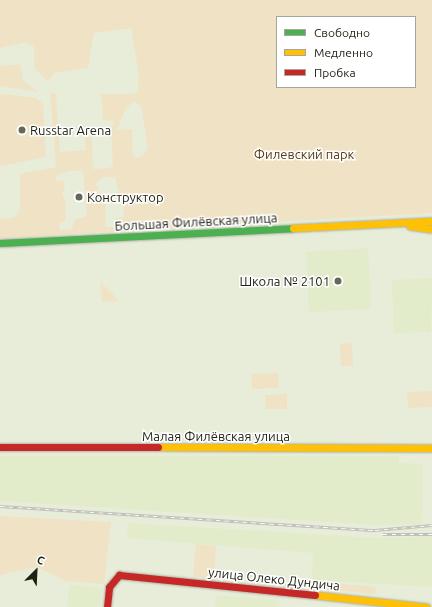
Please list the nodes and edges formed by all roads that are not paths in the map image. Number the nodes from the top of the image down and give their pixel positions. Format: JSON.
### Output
{"nodes":[{"id":1,"x":432,"y":221,"type":"edge"},
{"id":2,"x":394,"y":225,"type":"junction"},
{"id":3,"x":432,"y":229,"type":"edge"},
{"id":4,"x":0,"y":243,"type":"edge"},
{"id":5,"x":0,"y":447,"type":"edge"},
{"id":6,"x":432,"y":448,"type":"edge"},
{"id":7,"x":107,"y":607,"type":"edge"},
{"id":8,"x":426,"y":607,"type":"edge"}],
"edges":[{"from":1,"to":2,"type":"street","name":"Большая Филёвская улица"},
{"from":2,"to":3,"type":"street","name":"Большая Филёвская улица"},
{"from":2,"to":4,"type":"street","name":"Большая Филёвская улица"},
{"from":5,"to":6,"type":"street","name":"Малая Филёвская улица"},
{"from":7,"to":8,"type":"street","name":"улица Олеко Дундича"}]}
